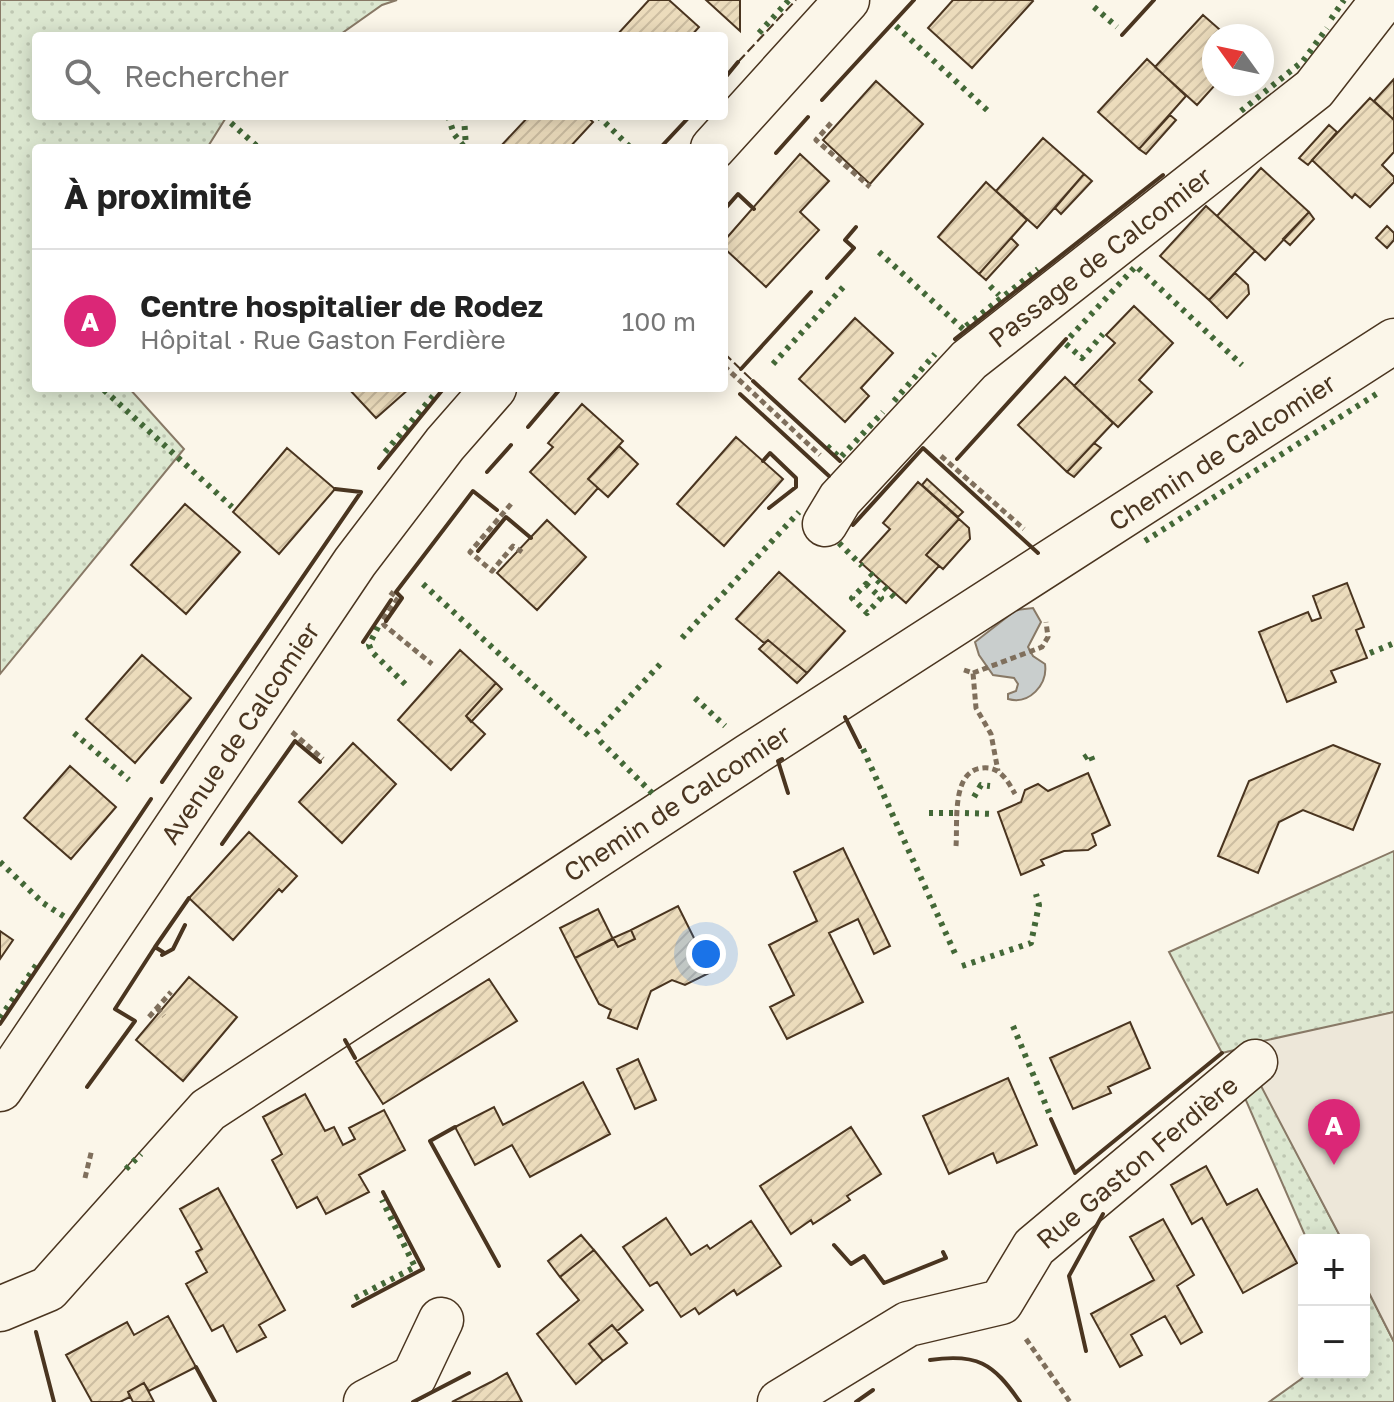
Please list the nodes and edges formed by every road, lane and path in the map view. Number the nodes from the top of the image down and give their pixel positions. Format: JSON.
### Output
{"nodes":[{"id":1,"x":847,"y":0,"type":"edge"},
{"id":2,"x":1386,"y":5,"type":"edge"},
{"id":3,"x":831,"y":123,"type":"dead end"},
{"id":4,"x":717,"y":144,"type":"edge"},
{"id":5,"x":870,"y":187,"type":"dead end"},
{"id":6,"x":1394,"y":341,"type":"edge"},
{"id":7,"x":728,"y":370,"type":"edge"},
{"id":8,"x":490,"y":392,"type":"edge"},
{"id":9,"x":828,"y":462,"type":"dead end"},
{"id":10,"x":950,"y":465,"type":"dead end"},
{"id":11,"x":511,"y":504,"type":"dead end"},
{"id":12,"x":825,"y":524,"type":"dead end"},
{"id":13,"x":522,"y":552,"type":"dead end"},
{"id":14,"x":1052,"y":562,"type":"junction"},
{"id":15,"x":389,"y":591,"type":"dead end"},
{"id":16,"x":1046,"y":622,"type":"dead end"},
{"id":17,"x":432,"y":664,"type":"dead end"},
{"id":18,"x":973,"y":673,"type":"junction"},
{"id":19,"x":951,"y":677,"type":"dead end"},
{"id":20,"x":291,"y":731,"type":"dead end"},
{"id":21,"x":323,"y":759,"type":"dead end"},
{"id":22,"x":998,"y":771,"type":"junction"},
{"id":23,"x":1015,"y":794,"type":"dead end"},
{"id":24,"x":956,"y":846,"type":"dead end"},
{"id":25,"x":171,"y":992,"type":"dead end"},
{"id":26,"x":157,"y":1008,"type":"junction"},
{"id":27,"x":164,"y":1016,"type":"dead end"},
{"id":28,"x":149,"y":1017,"type":"dead end"},
{"id":29,"x":1255,"y":1062,"type":"dead end"},
{"id":30,"x":0,"y":1089,"type":"edge"},
{"id":31,"x":1001,"y":1302,"type":"junction"},
{"id":32,"x":0,"y":1309,"type":"edge"},
{"id":33,"x":441,"y":1320,"type":"dead end"},
{"id":34,"x":366,"y":1402,"type":"edge"},
{"id":35,"x":780,"y":1402,"type":"edge"},
{"id":36,"x":1070,"y":1402,"type":"edge"}],
"edges":[{"from":1,"to":4,"type":"street"},
{"from":2,"to":12,"type":"street","name":"Passage de Calcomier"},
{"from":3,"to":5,"type":"path"},
{"from":6,"to":14,"type":"street","name":"Chemin de Calcomier"},
{"from":7,"to":9,"type":"path"},
{"from":8,"to":30,"type":"street","name":"Avenue de Calcomier"},
{"from":10,"to":14,"type":"path"},
{"from":11,"to":13,"type":"path"},
{"from":14,"to":32,"type":"street","name":"Chemin de Calcomier"},
{"from":15,"to":17,"type":"path"},
{"from":16,"to":18,"type":"path"},
{"from":18,"to":19,"type":"path"},
{"from":18,"to":22,"type":"path"},
{"from":20,"to":21,"type":"path"},
{"from":22,"to":23,"type":"path"},
{"from":22,"to":24,"type":"path"},
{"from":25,"to":26,"type":"path"},
{"from":26,"to":27,"type":"path"},
{"from":26,"to":28,"type":"path"},
{"from":29,"to":31,"type":"street","name":"Rue Gaston Ferdière"},
{"from":31,"to":35,"type":"street"},
{"from":31,"to":36,"type":"path"},
{"from":33,"to":34,"type":"street"}]}
